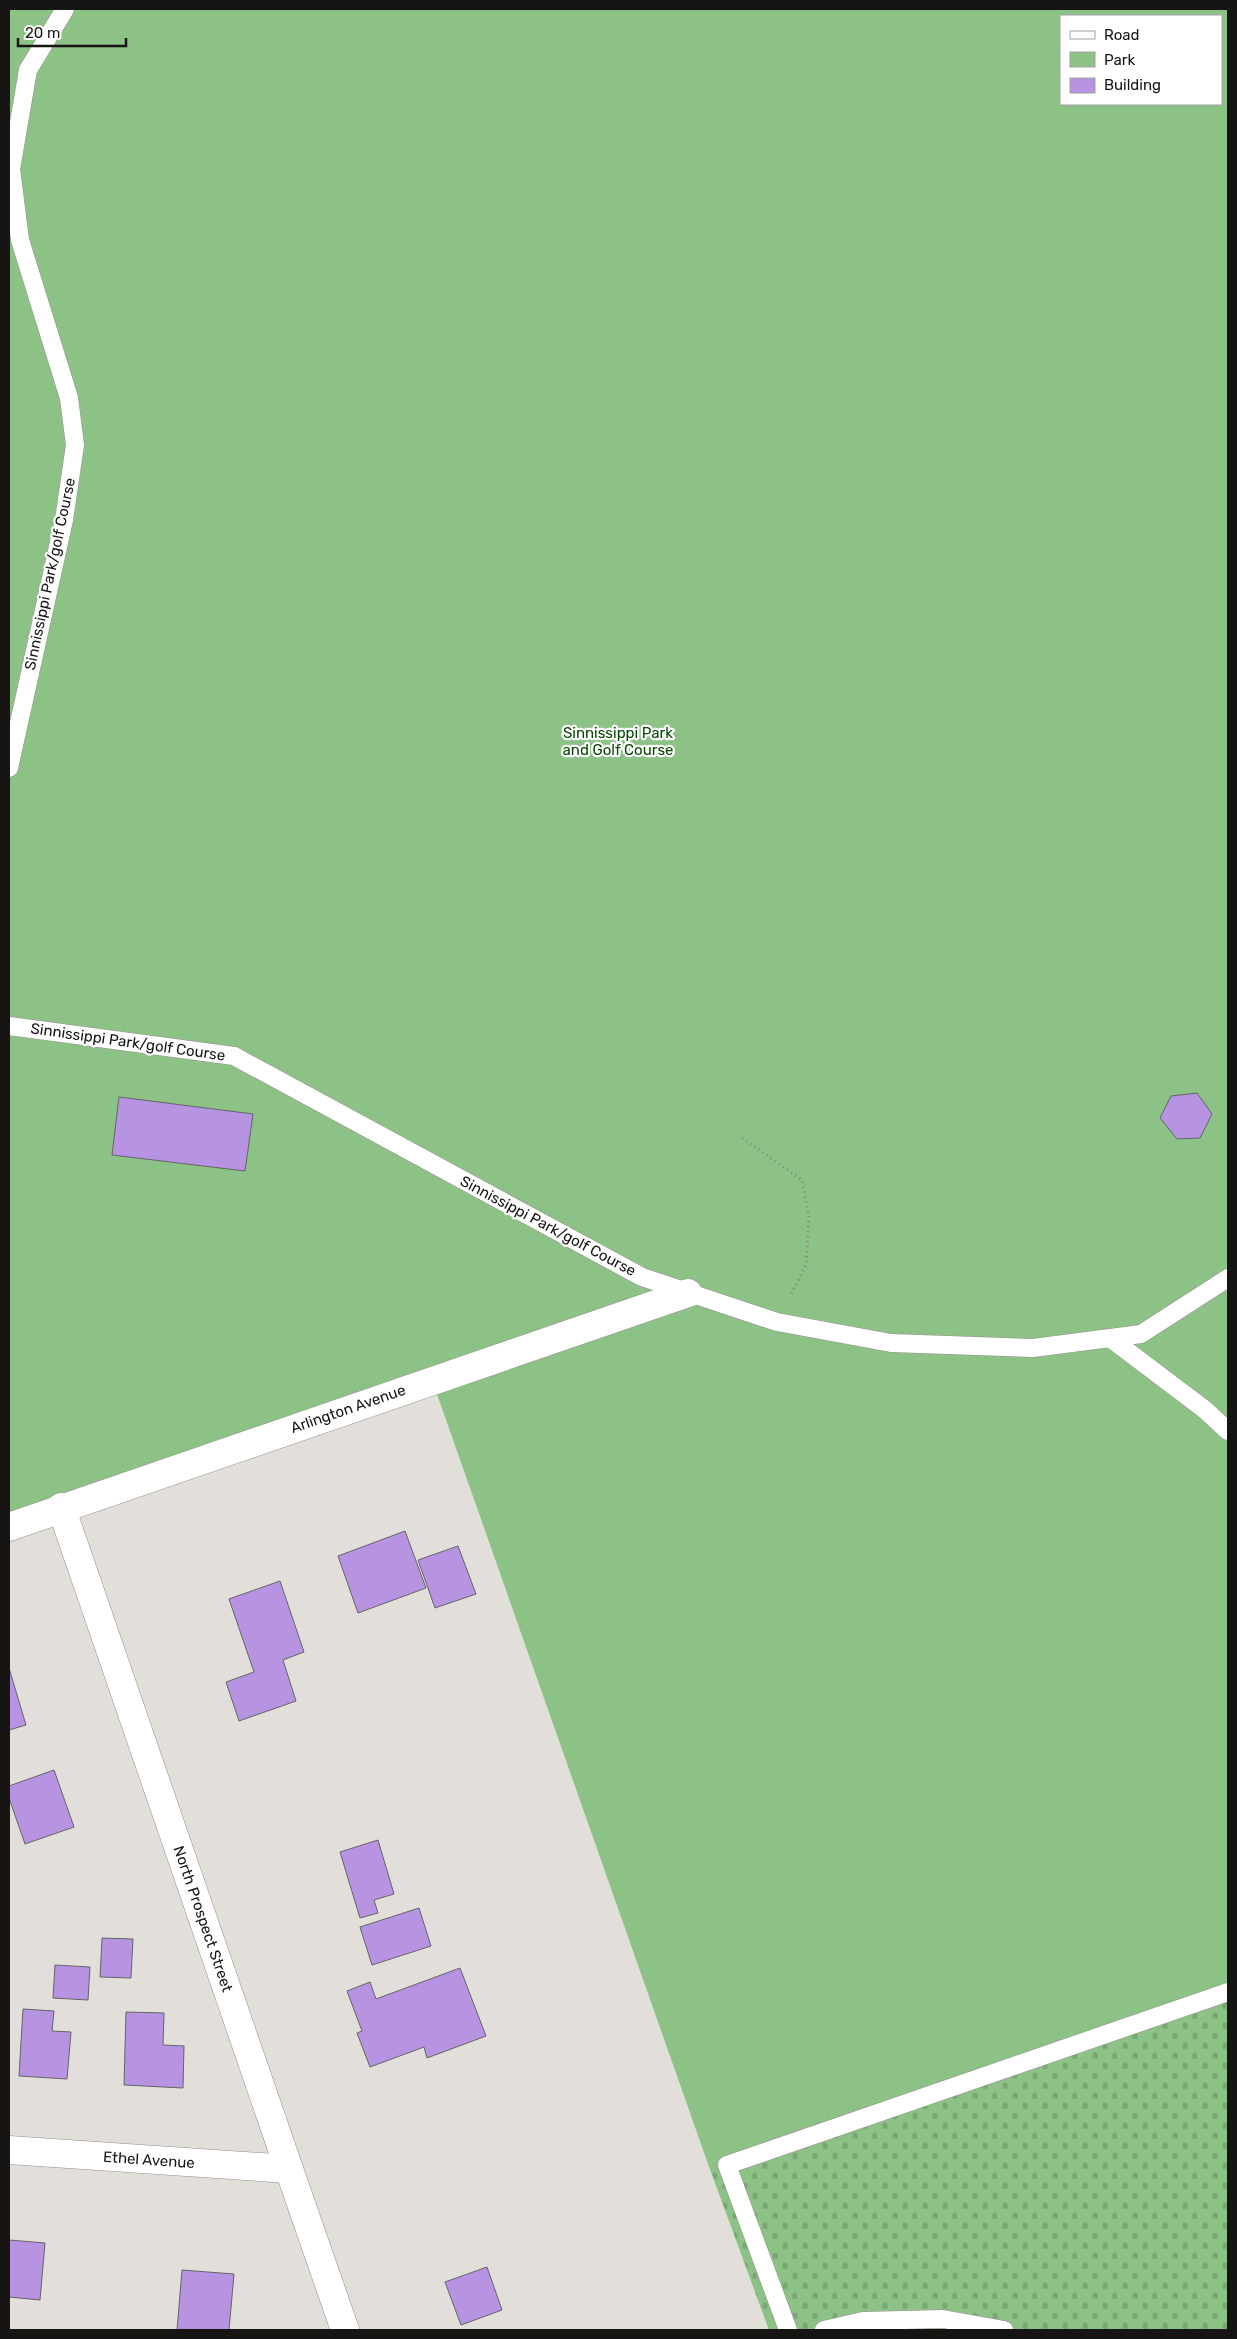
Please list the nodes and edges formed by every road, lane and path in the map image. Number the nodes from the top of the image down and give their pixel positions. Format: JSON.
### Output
{"nodes":[{"id":1,"x":65,"y":9,"type":"edge"},
{"id":2,"x":9,"y":768,"type":"edge"},
{"id":3,"x":9,"y":1026,"type":"edge"},
{"id":4,"x":742,"y":1138,"type":"dead end"},
{"id":5,"x":1228,"y":1278,"type":"edge"},
{"id":6,"x":688,"y":1293,"type":"junction"},
{"id":7,"x":777,"y":1322,"type":"junction"},
{"id":8,"x":1110,"y":1338,"type":"junction"},
{"id":9,"x":1228,"y":1431,"type":"edge"},
{"id":10,"x":61,"y":1508,"type":"junction"},
{"id":11,"x":9,"y":1527,"type":"edge"},
{"id":12,"x":1228,"y":1993,"type":"edge"},
{"id":13,"x":9,"y":2150,"type":"edge"},
{"id":14,"x":289,"y":2170,"type":"junction"},
{"id":15,"x":345,"y":2330,"type":"edge"},
{"id":16,"x":788,"y":2330,"type":"edge"},
{"id":17,"x":824,"y":2330,"type":"edge"},
{"id":18,"x":1004,"y":2330,"type":"edge"}],
"edges":[{"from":1,"to":2,"type":"lane","name":"Sinnissippi Park/golf Course"},
{"from":3,"to":6,"type":"lane","name":"Sinnissippi Park/golf Course"},
{"from":4,"to":7,"type":"path"},
{"from":5,"to":8,"type":"lane","name":"Sinnissippi Park/golf Course"},
{"from":6,"to":7,"type":"lane","name":"Sinnissippi Park/golf Course"},
{"from":6,"to":10,"type":"street","name":"Arlington Avenue"},
{"from":7,"to":8,"type":"lane","name":"Sinnissippi Park/golf Course"},
{"from":8,"to":9,"type":"lane"},
{"from":10,"to":11,"type":"street","name":"Arlington Avenue"},
{"from":10,"to":14,"type":"street","name":"North Prospect Street"},
{"from":12,"to":16,"type":"lane"},
{"from":13,"to":14,"type":"street","name":"Ethel Avenue"},
{"from":14,"to":15,"type":"street","name":"North Prospect Street"},
{"from":17,"to":18,"type":"lane"}]}
